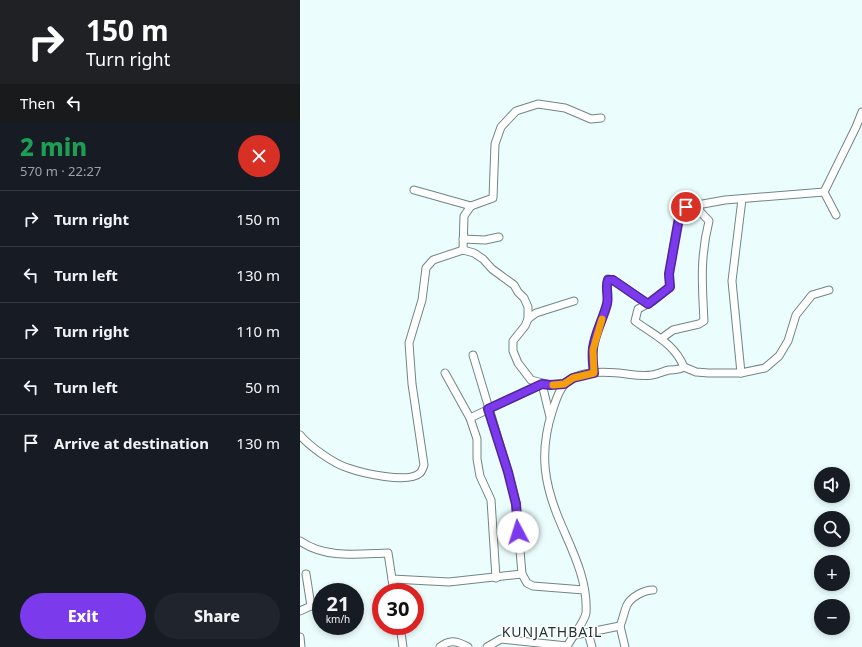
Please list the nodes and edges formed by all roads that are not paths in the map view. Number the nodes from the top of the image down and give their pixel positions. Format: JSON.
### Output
{"nodes":[{"id":1,"x":862,"y":112,"type":"edge"},
{"id":2,"x":601,"y":118,"type":"dead end"},
{"id":3,"x":414,"y":190,"type":"dead end"},
{"id":4,"x":824,"y":192,"type":"junction"},
{"id":5,"x":742,"y":199,"type":"junction"},
{"id":6,"x":471,"y":206,"type":"junction"},
{"id":7,"x":695,"y":206,"type":"junction"},
{"id":8,"x":836,"y":215,"type":"dead end"},
{"id":9,"x":499,"y":237,"type":"dead end"},
{"id":10,"x":463,"y":239,"type":"junction"},
{"id":11,"x":463,"y":250,"type":"junction"},
{"id":12,"x":829,"y":290,"type":"dead end"},
{"id":13,"x":574,"y":301,"type":"dead end"},
{"id":14,"x":648,"y":304,"type":"junction"},
{"id":15,"x":528,"y":319,"type":"junction"},
{"id":16,"x":662,"y":338,"type":"junction"},
{"id":17,"x":473,"y":355,"type":"dead end"},
{"id":18,"x":684,"y":367,"type":"junction"},
{"id":19,"x":445,"y":373,"type":"dead end"},
{"id":20,"x":594,"y":373,"type":"junction"},
{"id":21,"x":741,"y":373,"type":"junction"},
{"id":22,"x":542,"y":384,"type":"junction"},
{"id":23,"x":564,"y":384,"type":"junction"},
{"id":24,"x":488,"y":409,"type":"junction"},
{"id":25,"x":470,"y":418,"type":"junction"},
{"id":26,"x":550,"y":418,"type":"junction"},
{"id":27,"x":300,"y":435,"type":"edge"},
{"id":28,"x":302,"y":544,"type":"edge"},
{"id":29,"x":306,"y":574,"type":"dead end"},
{"id":30,"x":522,"y":574,"type":"junction"},
{"id":31,"x":496,"y":578,"type":"junction"},
{"id":32,"x":392,"y":579,"type":"junction"},
{"id":33,"x":393,"y":583,"type":"edge"},
{"id":34,"x":584,"y":590,"type":"junction"},
{"id":35,"x":653,"y":590,"type":"dead end"},
{"id":36,"x":311,"y":606,"type":"joint"},
{"id":37,"x":300,"y":611,"type":"edge"},
{"id":38,"x":620,"y":626,"type":"junction"},
{"id":39,"x":588,"y":633,"type":"junction"},
{"id":40,"x":401,"y":635,"type":"edge"},
{"id":41,"x":575,"y":635,"type":"junction"},
{"id":42,"x":300,"y":637,"type":"edge"},
{"id":43,"x":567,"y":646,"type":"edge"},
{"id":44,"x":301,"y":647,"type":"edge"},
{"id":45,"x":403,"y":647,"type":"edge"},
{"id":46,"x":440,"y":647,"type":"edge"},
{"id":47,"x":468,"y":647,"type":"edge"},
{"id":48,"x":487,"y":647,"type":"edge"},
{"id":49,"x":592,"y":647,"type":"edge"},
{"id":50,"x":625,"y":647,"type":"edge"}],
"edges":[{"from":1,"to":4,"type":"street"},
{"from":2,"to":6,"type":"street"},
{"from":3,"to":6,"type":"street"},
{"from":4,"to":5,"type":"street"},
{"from":4,"to":8,"type":"street"},
{"from":5,"to":7,"type":"street"},
{"from":5,"to":21,"type":"street"},
{"from":6,"to":10,"type":"street"},
{"from":7,"to":14,"type":"street"},
{"from":7,"to":16,"type":"street"},
{"from":9,"to":10,"type":"street"},
{"from":10,"to":11,"type":"street"},
{"from":11,"to":15,"type":"street"},
{"from":11,"to":27,"type":"street"},
{"from":12,"to":21,"type":"street"},
{"from":13,"to":15,"type":"street"},
{"from":14,"to":16,"type":"street"},
{"from":14,"to":20,"type":"street"},
{"from":15,"to":22,"type":"street"},
{"from":16,"to":18,"type":"street"},
{"from":17,"to":24,"type":"street"},
{"from":18,"to":20,"type":"street"},
{"from":18,"to":21,"type":"street"},
{"from":19,"to":25,"type":"street"},
{"from":20,"to":23,"type":"street"},
{"from":22,"to":23,"type":"street"},
{"from":22,"to":24,"type":"street"},
{"from":22,"to":26,"type":"street"},
{"from":23,"to":26,"type":"street"},
{"from":24,"to":25,"type":"street"},
{"from":24,"to":30,"type":"street"},
{"from":25,"to":31,"type":"street"},
{"from":26,"to":34,"type":"street"},
{"from":28,"to":32,"type":"street"},
{"from":29,"to":36,"type":"street"},
{"from":30,"to":31,"type":"street"},
{"from":30,"to":34,"type":"street"},
{"from":31,"to":32,"type":"street"},
{"from":32,"to":33,"type":"street"},
{"from":34,"to":41,"type":"street"},
{"from":35,"to":38,"type":"street"},
{"from":36,"to":37,"type":"street"},
{"from":38,"to":39,"type":"street"},
{"from":38,"to":50,"type":"street"},
{"from":39,"to":41,"type":"street"},
{"from":39,"to":49,"type":"street"},
{"from":40,"to":45,"type":"street"},
{"from":41,"to":43,"type":"street"},
{"from":42,"to":44,"type":"street"},
{"from":43,"to":48,"type":"street"},
{"from":46,"to":47,"type":"street"}]}
